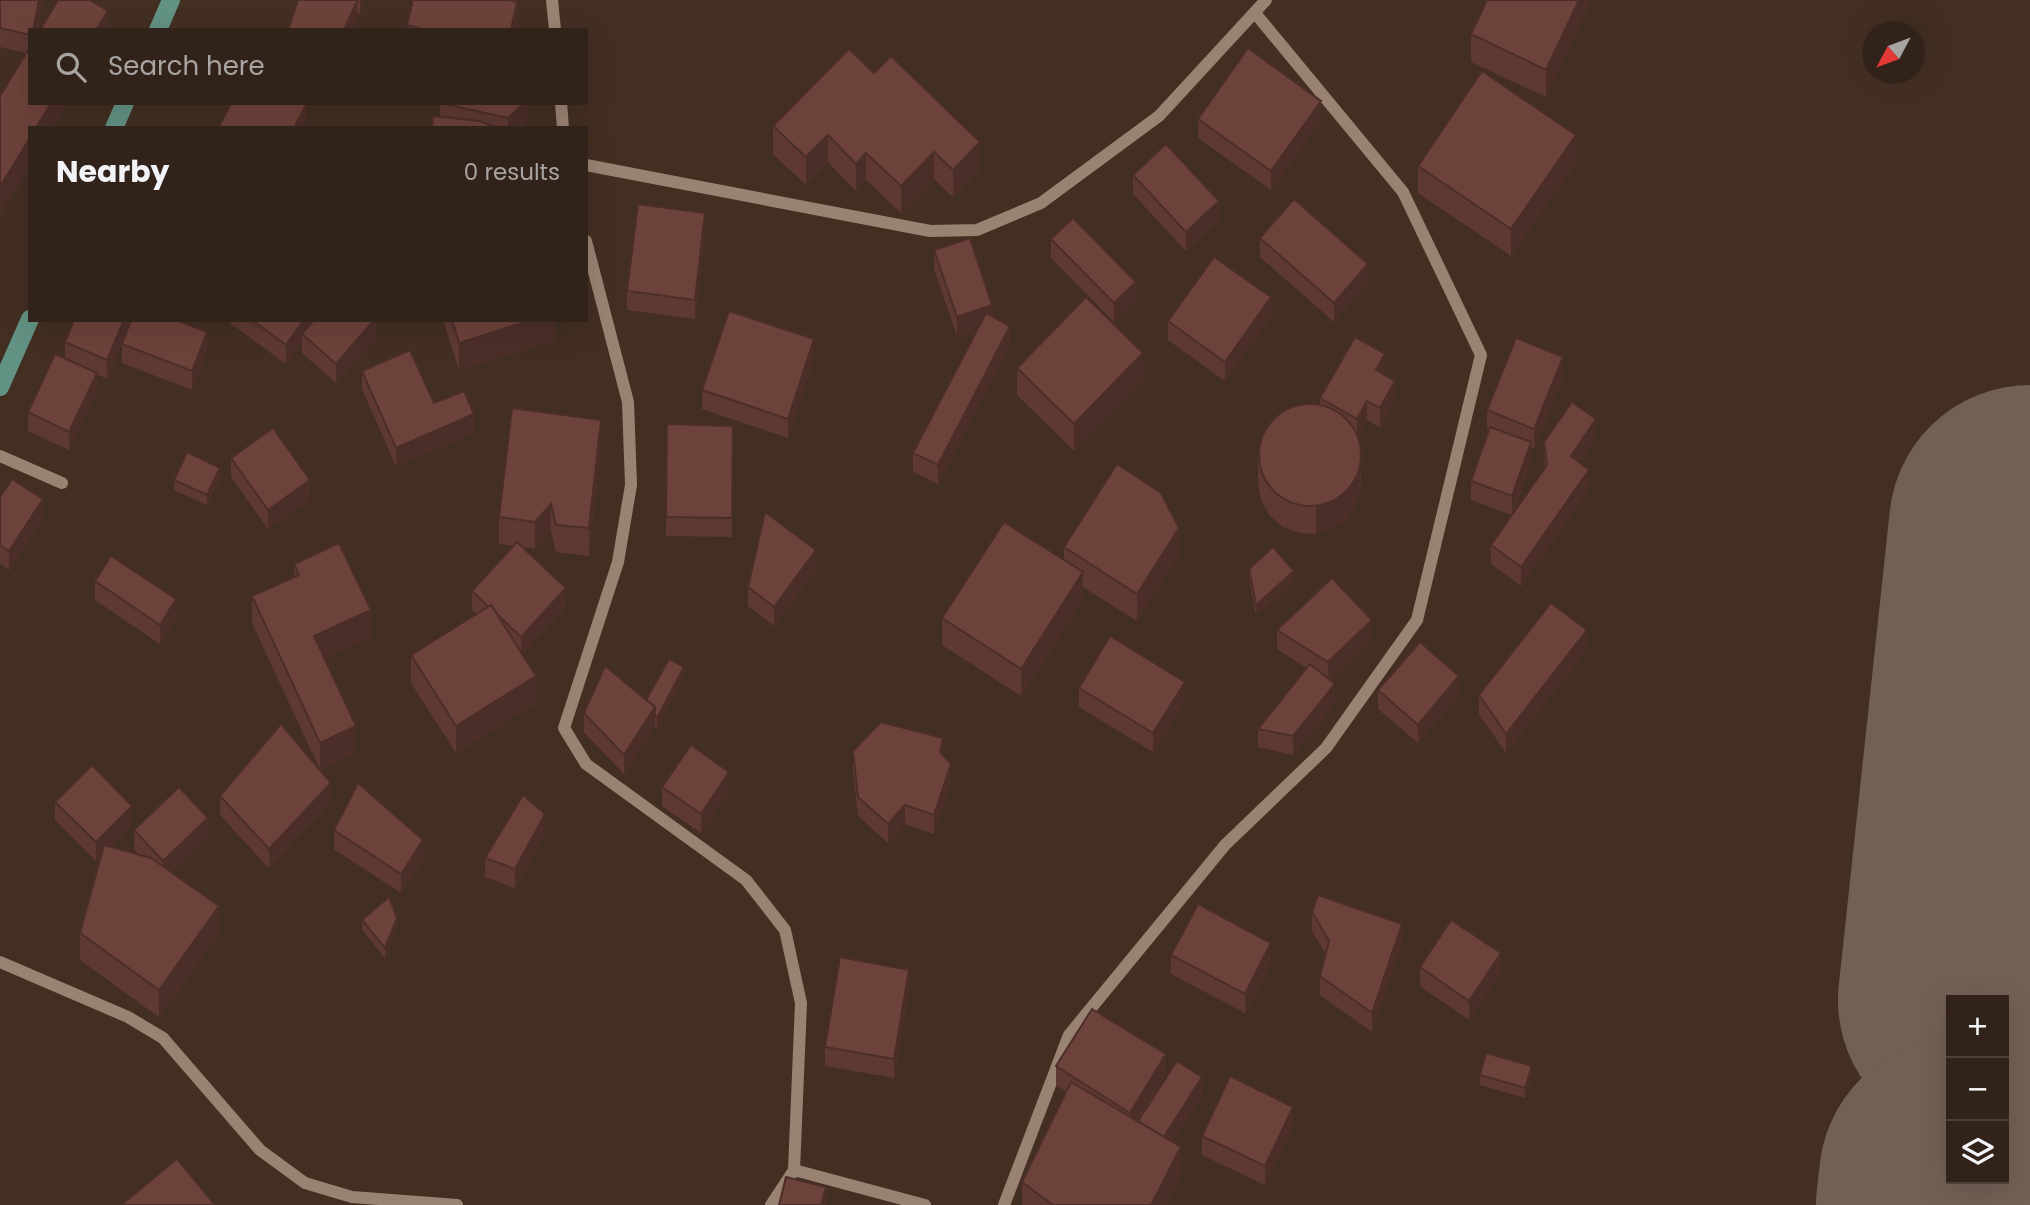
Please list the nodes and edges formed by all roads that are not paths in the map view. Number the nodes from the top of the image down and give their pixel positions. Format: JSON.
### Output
{"nodes":[{"id":1,"x":171,"y":0,"type":"edge"},
{"id":2,"x":552,"y":0,"type":"edge"},
{"id":3,"x":1266,"y":0,"type":"edge"},
{"id":4,"x":1255,"y":13,"type":"junction"},
{"id":5,"x":159,"y":28,"type":"edge"},
{"id":6,"x":555,"y":28,"type":"edge"},
{"id":7,"x":124,"y":105,"type":"edge"},
{"id":8,"x":561,"y":105,"type":"edge"},
{"id":9,"x":115,"y":126,"type":"edge"},
{"id":10,"x":563,"y":126,"type":"edge"},
{"id":11,"x":588,"y":165,"type":"edge"},
{"id":12,"x":588,"y":249,"type":"edge"},
{"id":13,"x":29,"y":322,"type":"edge"},
{"id":14,"x":0,"y":387,"type":"edge"},
{"id":15,"x":0,"y":456,"type":"edge"},
{"id":16,"x":62,"y":483,"type":"dead end"},
{"id":17,"x":0,"y":962,"type":"edge"},
{"id":18,"x":794,"y":1171,"type":"junction"},
{"id":19,"x":457,"y":1205,"type":"edge"},
{"id":20,"x":771,"y":1205,"type":"edge"},
{"id":21,"x":925,"y":1205,"type":"edge"},
{"id":22,"x":1004,"y":1205,"type":"edge"}],
"edges":[{"from":1,"to":5,"type":"main road"},
{"from":2,"to":6,"type":"street"},
{"from":3,"to":4,"type":"street"},
{"from":4,"to":11,"type":"street"},
{"from":4,"to":22,"type":"street"},
{"from":7,"to":9,"type":"main road"},
{"from":8,"to":10,"type":"street"},
{"from":12,"to":18,"type":"street"},
{"from":13,"to":14,"type":"main road"},
{"from":15,"to":16,"type":"street"},
{"from":17,"to":19,"type":"street"},
{"from":18,"to":20,"type":"street"},
{"from":18,"to":21,"type":"street"}]}
